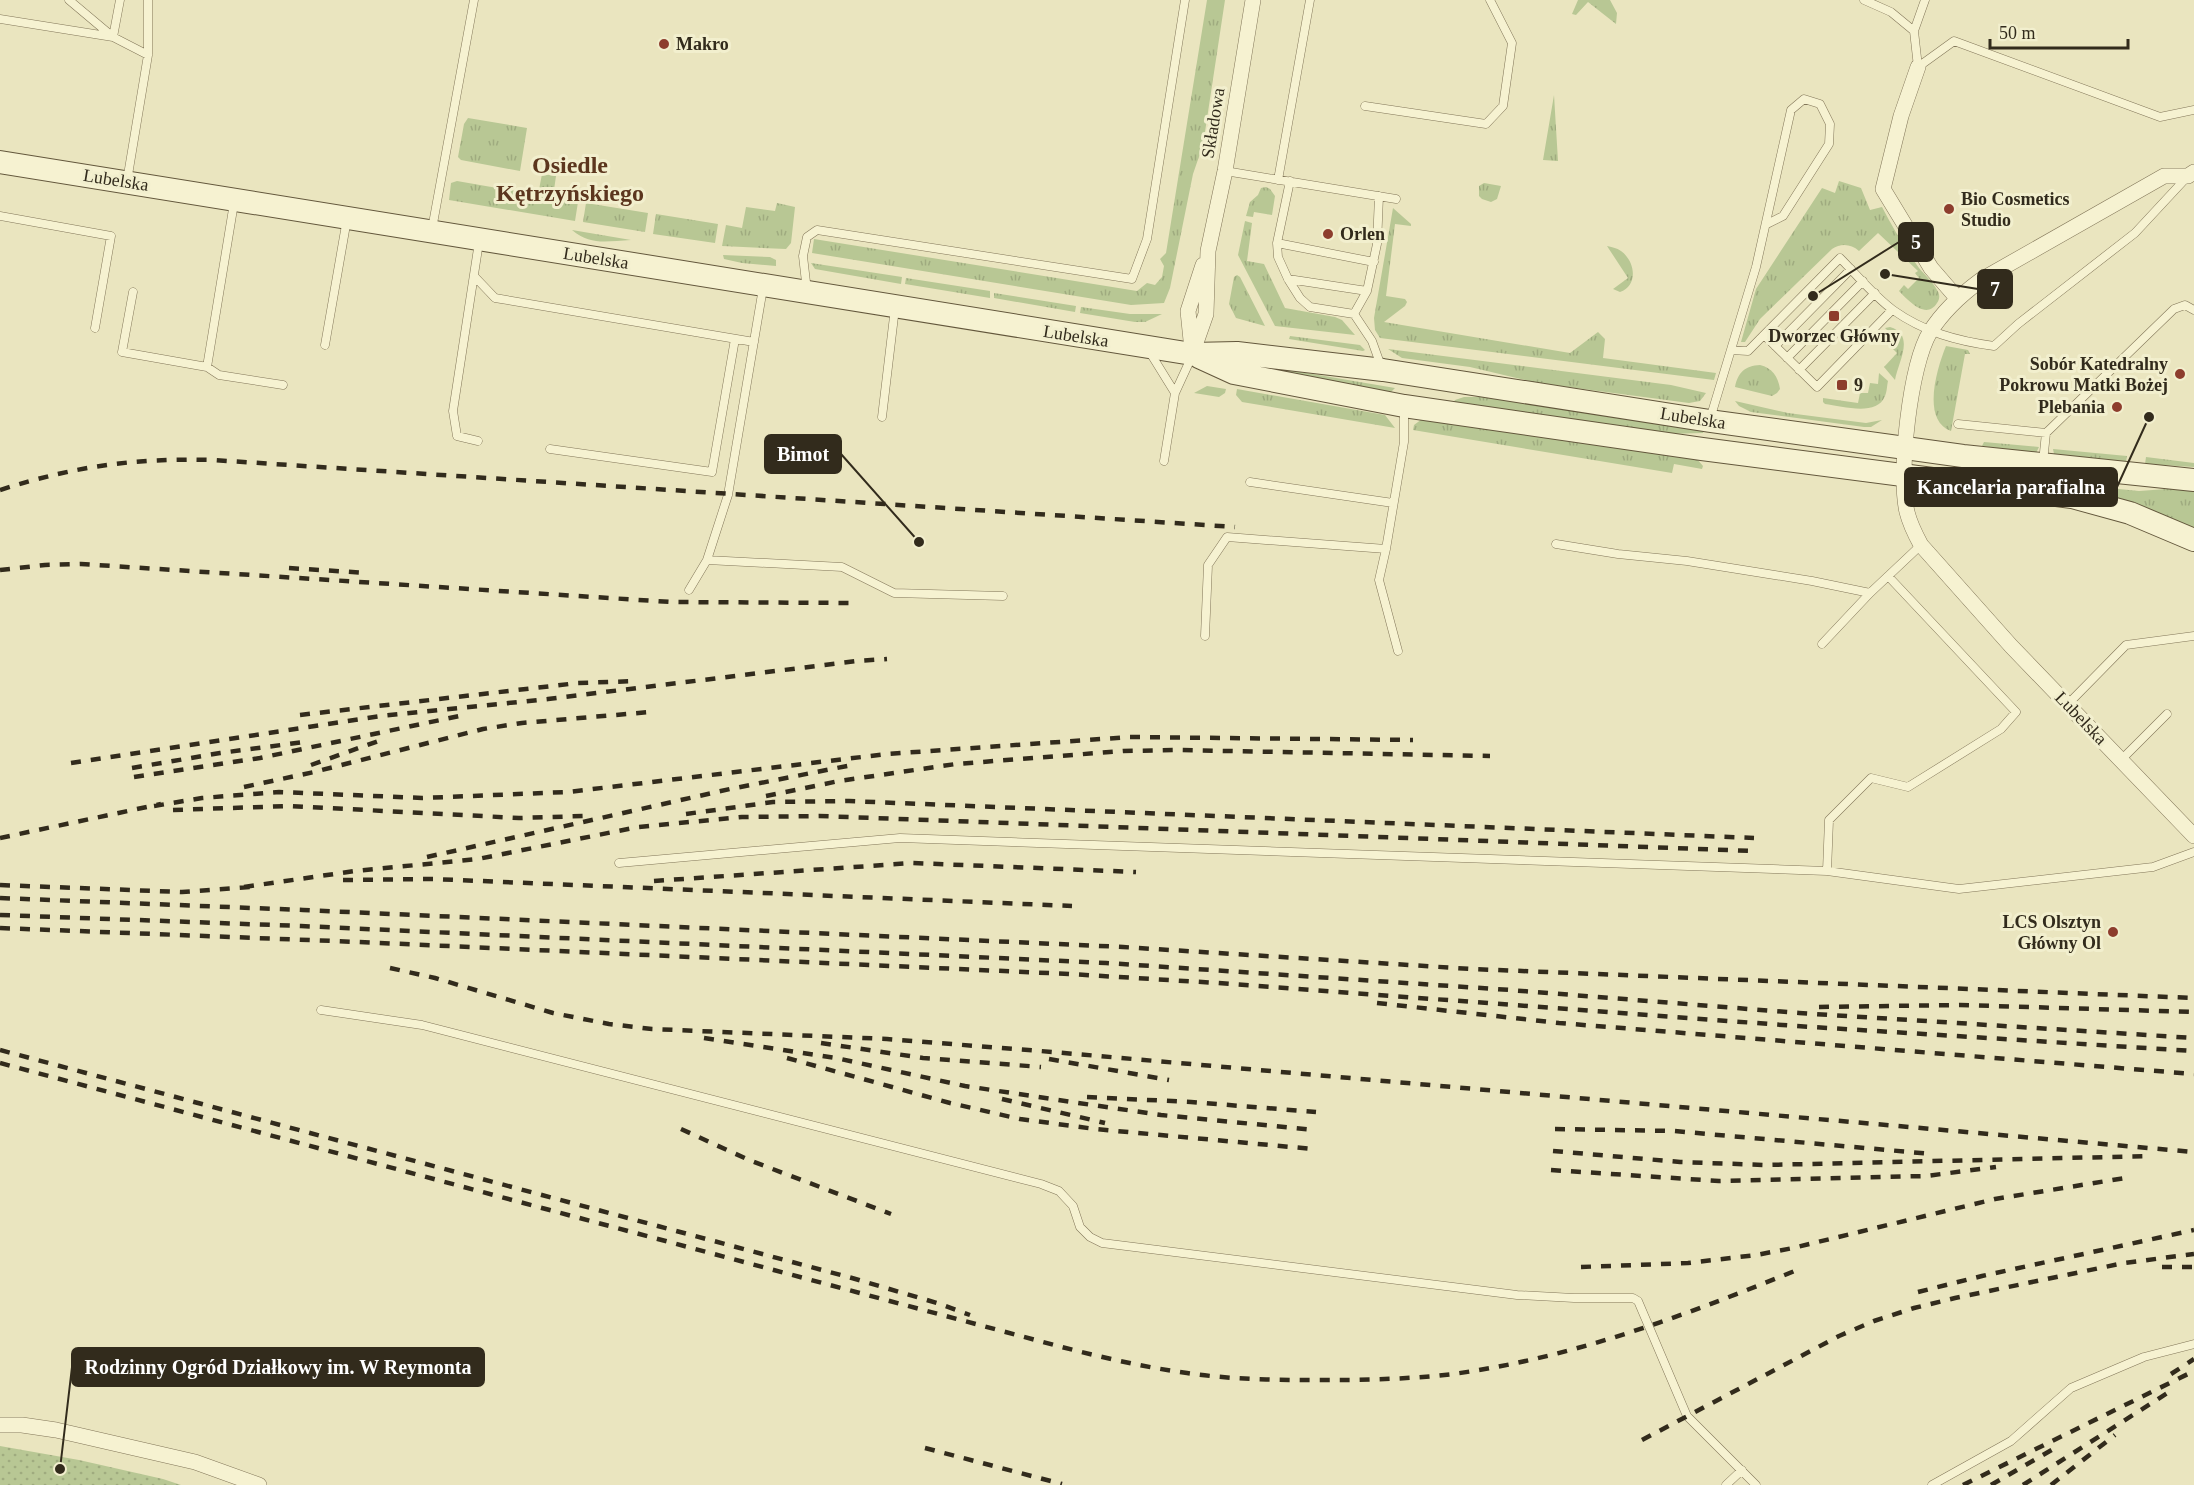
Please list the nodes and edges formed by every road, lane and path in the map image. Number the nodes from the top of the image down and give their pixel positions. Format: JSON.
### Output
{"nodes":[{"id":1,"x":69,"y":0,"type":"edge"},
{"id":2,"x":120,"y":0,"type":"edge"},
{"id":3,"x":148,"y":0,"type":"edge"},
{"id":4,"x":474,"y":0,"type":"edge"},
{"id":5,"x":1185,"y":0,"type":"edge"},
{"id":6,"x":1253,"y":0,"type":"edge"},
{"id":7,"x":1311,"y":0,"type":"edge"},
{"id":8,"x":1490,"y":0,"type":"edge"},
{"id":9,"x":1864,"y":0,"type":"edge"},
{"id":10,"x":1925,"y":0,"type":"edge"},
{"id":11,"x":0,"y":19,"type":"edge"},
{"id":12,"x":1914,"y":31,"type":"junction"},
{"id":13,"x":113,"y":37,"type":"junction"},
{"id":14,"x":148,"y":55,"type":"junction"},
{"id":15,"x":1918,"y":67,"type":"junction"},
{"id":16,"x":1365,"y":106,"type":"dead end"},
{"id":17,"x":2194,"y":110,"type":"edge"},
{"id":18,"x":0,"y":162,"type":"edge"},
{"id":19,"x":1225,"y":171,"type":"junction"},
{"id":20,"x":2191,"y":174,"type":"edge"},
{"id":21,"x":1278,"y":180,"type":"junction"},
{"id":22,"x":127,"y":182,"type":"junction"},
{"id":23,"x":1290,"y":182,"type":"junction"},
{"id":24,"x":1379,"y":196,"type":"junction"},
{"id":25,"x":1396,"y":199,"type":"dead end"},
{"id":26,"x":235,"y":200,"type":"junction"},
{"id":27,"x":0,"y":216,"type":"edge"},
{"id":28,"x":347,"y":218,"type":"junction"},
{"id":29,"x":1767,"y":224,"type":"junction"},
{"id":30,"x":432,"y":231,"type":"junction"},
{"id":31,"x":479,"y":239,"type":"junction"},
{"id":32,"x":1277,"y":243,"type":"junction"},
{"id":33,"x":1374,"y":262,"type":"junction"},
{"id":34,"x":1851,"y":269,"type":"junction"},
{"id":35,"x":475,"y":277,"type":"junction"},
{"id":36,"x":1288,"y":279,"type":"junction"},
{"id":37,"x":1863,"y":281,"type":"junction"},
{"id":38,"x":764,"y":285,"type":"junction"},
{"id":39,"x":1367,"y":291,"type":"junction"},
{"id":40,"x":133,"y":292,"type":"dead end"},
{"id":41,"x":807,"y":292,"type":"junction"},
{"id":42,"x":1875,"y":293,"type":"junction"},
{"id":43,"x":1957,"y":298,"type":"junction"},
{"id":44,"x":895,"y":306,"type":"junction"},
{"id":45,"x":1892,"y":310,"type":"junction"},
{"id":46,"x":2194,"y":310,"type":"edge"},
{"id":47,"x":1354,"y":314,"type":"junction"},
{"id":48,"x":95,"y":328,"type":"dead end"},
{"id":49,"x":1930,"y":332,"type":"junction"},
{"id":50,"x":1764,"y":335,"type":"junction"},
{"id":51,"x":735,"y":339,"type":"junction"},
{"id":52,"x":754,"y":342,"type":"junction"},
{"id":53,"x":325,"y":345,"type":"dead end"},
{"id":54,"x":1775,"y":346,"type":"junction"},
{"id":55,"x":1147,"y":347,"type":"junction"},
{"id":56,"x":1731,"y":350,"type":"junction"},
{"id":57,"x":1192,"y":354,"type":"junction"},
{"id":58,"x":1787,"y":358,"type":"junction"},
{"id":59,"x":207,"y":367,"type":"junction"},
{"id":60,"x":1383,"y":370,"type":"junction"},
{"id":61,"x":1799,"y":370,"type":"junction"},
{"id":62,"x":283,"y":385,"type":"dead end"},
{"id":63,"x":1174,"y":393,"type":"junction"},
{"id":64,"x":1404,"y":406,"type":"junction"},
{"id":65,"x":882,"y":417,"type":"dead end"},
{"id":66,"x":1710,"y":420,"type":"junction"},
{"id":67,"x":1958,"y":424,"type":"dead end"},
{"id":68,"x":2046,"y":433,"type":"junction"},
{"id":69,"x":478,"y":441,"type":"dead end"},
{"id":70,"x":1906,"y":448,"type":"junction"},
{"id":71,"x":549,"y":449,"type":"dead end"},
{"id":72,"x":1164,"y":461,"type":"dead end"},
{"id":73,"x":2043,"y":464,"type":"junction"},
{"id":74,"x":1904,"y":476,"type":"junction"},
{"id":75,"x":2194,"y":480,"type":"edge"},
{"id":76,"x":1251,"y":482,"type":"dead end"},
{"id":77,"x":1393,"y":503,"type":"junction"},
{"id":78,"x":2194,"y":540,"type":"edge"},
{"id":79,"x":1556,"y":544,"type":"dead end"},
{"id":80,"x":1921,"y":545,"type":"junction"},
{"id":81,"x":1386,"y":549,"type":"junction"},
{"id":82,"x":707,"y":560,"type":"junction"},
{"id":83,"x":1888,"y":576,"type":"junction"},
{"id":84,"x":689,"y":590,"type":"dead end"},
{"id":85,"x":1870,"y":593,"type":"junction"},
{"id":86,"x":1003,"y":596,"type":"dead end"},
{"id":87,"x":1206,"y":636,"type":"dead end"},
{"id":88,"x":2194,"y":636,"type":"edge"},
{"id":89,"x":1822,"y":644,"type":"dead end"},
{"id":90,"x":1398,"y":651,"type":"dead end"},
{"id":91,"x":2068,"y":704,"type":"junction"},
{"id":92,"x":2167,"y":714,"type":"dead end"},
{"id":93,"x":2121,"y":760,"type":"junction"},
{"id":94,"x":2194,"y":836,"type":"edge"},
{"id":95,"x":2194,"y":852,"type":"edge"},
{"id":96,"x":619,"y":863,"type":"dead end"},
{"id":97,"x":1827,"y":871,"type":"junction"},
{"id":98,"x":321,"y":1010,"type":"dead end"},
{"id":99,"x":2194,"y":1344,"type":"edge"},
{"id":100,"x":0,"y":1425,"type":"edge"},
{"id":101,"x":1742,"y":1470,"type":"junction"},
{"id":102,"x":259,"y":1485,"type":"edge"},
{"id":103,"x":1726,"y":1485,"type":"edge"},
{"id":104,"x":1756,"y":1485,"type":"edge"},
{"id":105,"x":1932,"y":1485,"type":"edge"}],
"edges":[{"from":1,"to":13,"type":"lane"},
{"from":2,"to":13,"type":"lane"},
{"from":3,"to":14,"type":"lane"},
{"from":4,"to":30,"type":"lane"},
{"from":5,"to":41,"type":"lane"},
{"from":6,"to":19,"type":"street","name":"Składowa"},
{"from":7,"to":21,"type":"lane"},
{"from":8,"to":16,"type":"lane"},
{"from":9,"to":12,"type":"lane"},
{"from":10,"to":12,"type":"lane"},
{"from":11,"to":13,"type":"lane"},
{"from":12,"to":15,"type":"lane"},
{"from":13,"to":14,"type":"lane"},
{"from":14,"to":22,"type":"lane"},
{"from":15,"to":17,"type":"lane"},
{"from":15,"to":43,"type":"street"},
{"from":18,"to":22,"type":"street","name":"Lubelska"},
{"from":19,"to":21,"type":"lane"},
{"from":19,"to":57,"type":"street","name":"Składowa"},
{"from":20,"to":43,"type":"street"},
{"from":20,"to":49,"type":"lane"},
{"from":21,"to":23,"type":"lane"},
{"from":22,"to":26,"type":"street","name":"Lubelska"},
{"from":23,"to":24,"type":"lane"},
{"from":23,"to":32,"type":"lane"},
{"from":24,"to":25,"type":"lane"},
{"from":24,"to":33,"type":"lane"},
{"from":26,"to":28,"type":"street","name":"Lubelska"},
{"from":26,"to":59,"type":"lane"},
{"from":27,"to":48,"type":"lane"},
{"from":28,"to":30,"type":"street","name":"Lubelska"},
{"from":28,"to":53,"type":"lane"},
{"from":29,"to":29,"type":"lane"},
{"from":29,"to":56,"type":"lane"},
{"from":30,"to":31,"type":"street","name":"Lubelska"},
{"from":31,"to":35,"type":"lane"},
{"from":31,"to":38,"type":"street","name":"Lubelska"},
{"from":32,"to":33,"type":"lane"},
{"from":32,"to":36,"type":"lane"},
{"from":33,"to":39,"type":"lane"},
{"from":34,"to":37,"type":"lane"},
{"from":34,"to":50,"type":"lane"},
{"from":34,"to":54,"type":"lane"},
{"from":35,"to":51,"type":"lane"},
{"from":35,"to":69,"type":"lane"},
{"from":36,"to":39,"type":"lane"},
{"from":36,"to":47,"type":"lane"},
{"from":37,"to":42,"type":"lane"},
{"from":37,"to":58,"type":"lane"},
{"from":38,"to":41,"type":"street","name":"Lubelska"},
{"from":38,"to":52,"type":"lane"},
{"from":39,"to":47,"type":"lane"},
{"from":40,"to":59,"type":"lane"},
{"from":41,"to":44,"type":"street","name":"Lubelska"},
{"from":42,"to":45,"type":"lane"},
{"from":42,"to":61,"type":"lane"},
{"from":43,"to":49,"type":"street"},
{"from":44,"to":55,"type":"street","name":"Lubelska"},
{"from":44,"to":65,"type":"lane"},
{"from":45,"to":49,"type":"lane"},
{"from":45,"to":61,"type":"lane"},
{"from":46,"to":68,"type":"lane"},
{"from":47,"to":60,"type":"lane"},
{"from":49,"to":70,"type":"street"},
{"from":50,"to":54,"type":"lane"},
{"from":50,"to":56,"type":"lane"},
{"from":51,"to":52,"type":"lane"},
{"from":51,"to":71,"type":"lane"},
{"from":52,"to":82,"type":"lane"},
{"from":54,"to":58,"type":"lane"},
{"from":55,"to":57,"type":"street","name":"Lubelska"},
{"from":55,"to":63,"type":"lane"},
{"from":56,"to":66,"type":"lane"},
{"from":57,"to":60,"type":"street","name":"Lubelska"},
{"from":57,"to":63,"type":"lane"},
{"from":57,"to":64,"type":"street","name":"Lubelska"},
{"from":58,"to":61,"type":"lane"},
{"from":59,"to":62,"type":"lane"},
{"from":60,"to":66,"type":"street","name":"Lubelska"},
{"from":63,"to":72,"type":"lane"},
{"from":64,"to":74,"type":"street","name":"Lubelska"},
{"from":64,"to":77,"type":"lane"},
{"from":66,"to":70,"type":"street","name":"Lubelska"},
{"from":67,"to":68,"type":"lane"},
{"from":68,"to":73,"type":"lane"},
{"from":70,"to":73,"type":"street","name":"Lubelska"},
{"from":70,"to":74,"type":"street"},
{"from":73,"to":75,"type":"street","name":"Lubelska"},
{"from":74,"to":78,"type":"street","name":"Lubelska"},
{"from":74,"to":80,"type":"street","name":"Lubelska"},
{"from":76,"to":77,"type":"lane"},
{"from":77,"to":81,"type":"lane"},
{"from":79,"to":85,"type":"lane"},
{"from":80,"to":83,"type":"lane"},
{"from":80,"to":91,"type":"street","name":"Lubelska"},
{"from":81,"to":87,"type":"lane"},
{"from":81,"to":90,"type":"lane"},
{"from":82,"to":84,"type":"lane"},
{"from":82,"to":86,"type":"lane"},
{"from":83,"to":85,"type":"lane"},
{"from":83,"to":97,"type":"lane"},
{"from":85,"to":89,"type":"lane"},
{"from":88,"to":91,"type":"lane"},
{"from":91,"to":93,"type":"street","name":"Lubelska"},
{"from":92,"to":93,"type":"lane"},
{"from":93,"to":94,"type":"street","name":"Lubelska"},
{"from":95,"to":97,"type":"lane"},
{"from":96,"to":97,"type":"lane"},
{"from":98,"to":101,"type":"lane"},
{"from":99,"to":105,"type":"lane"},
{"from":100,"to":102,"type":"street"},
{"from":101,"to":103,"type":"lane"},
{"from":101,"to":104,"type":"lane"}]}
